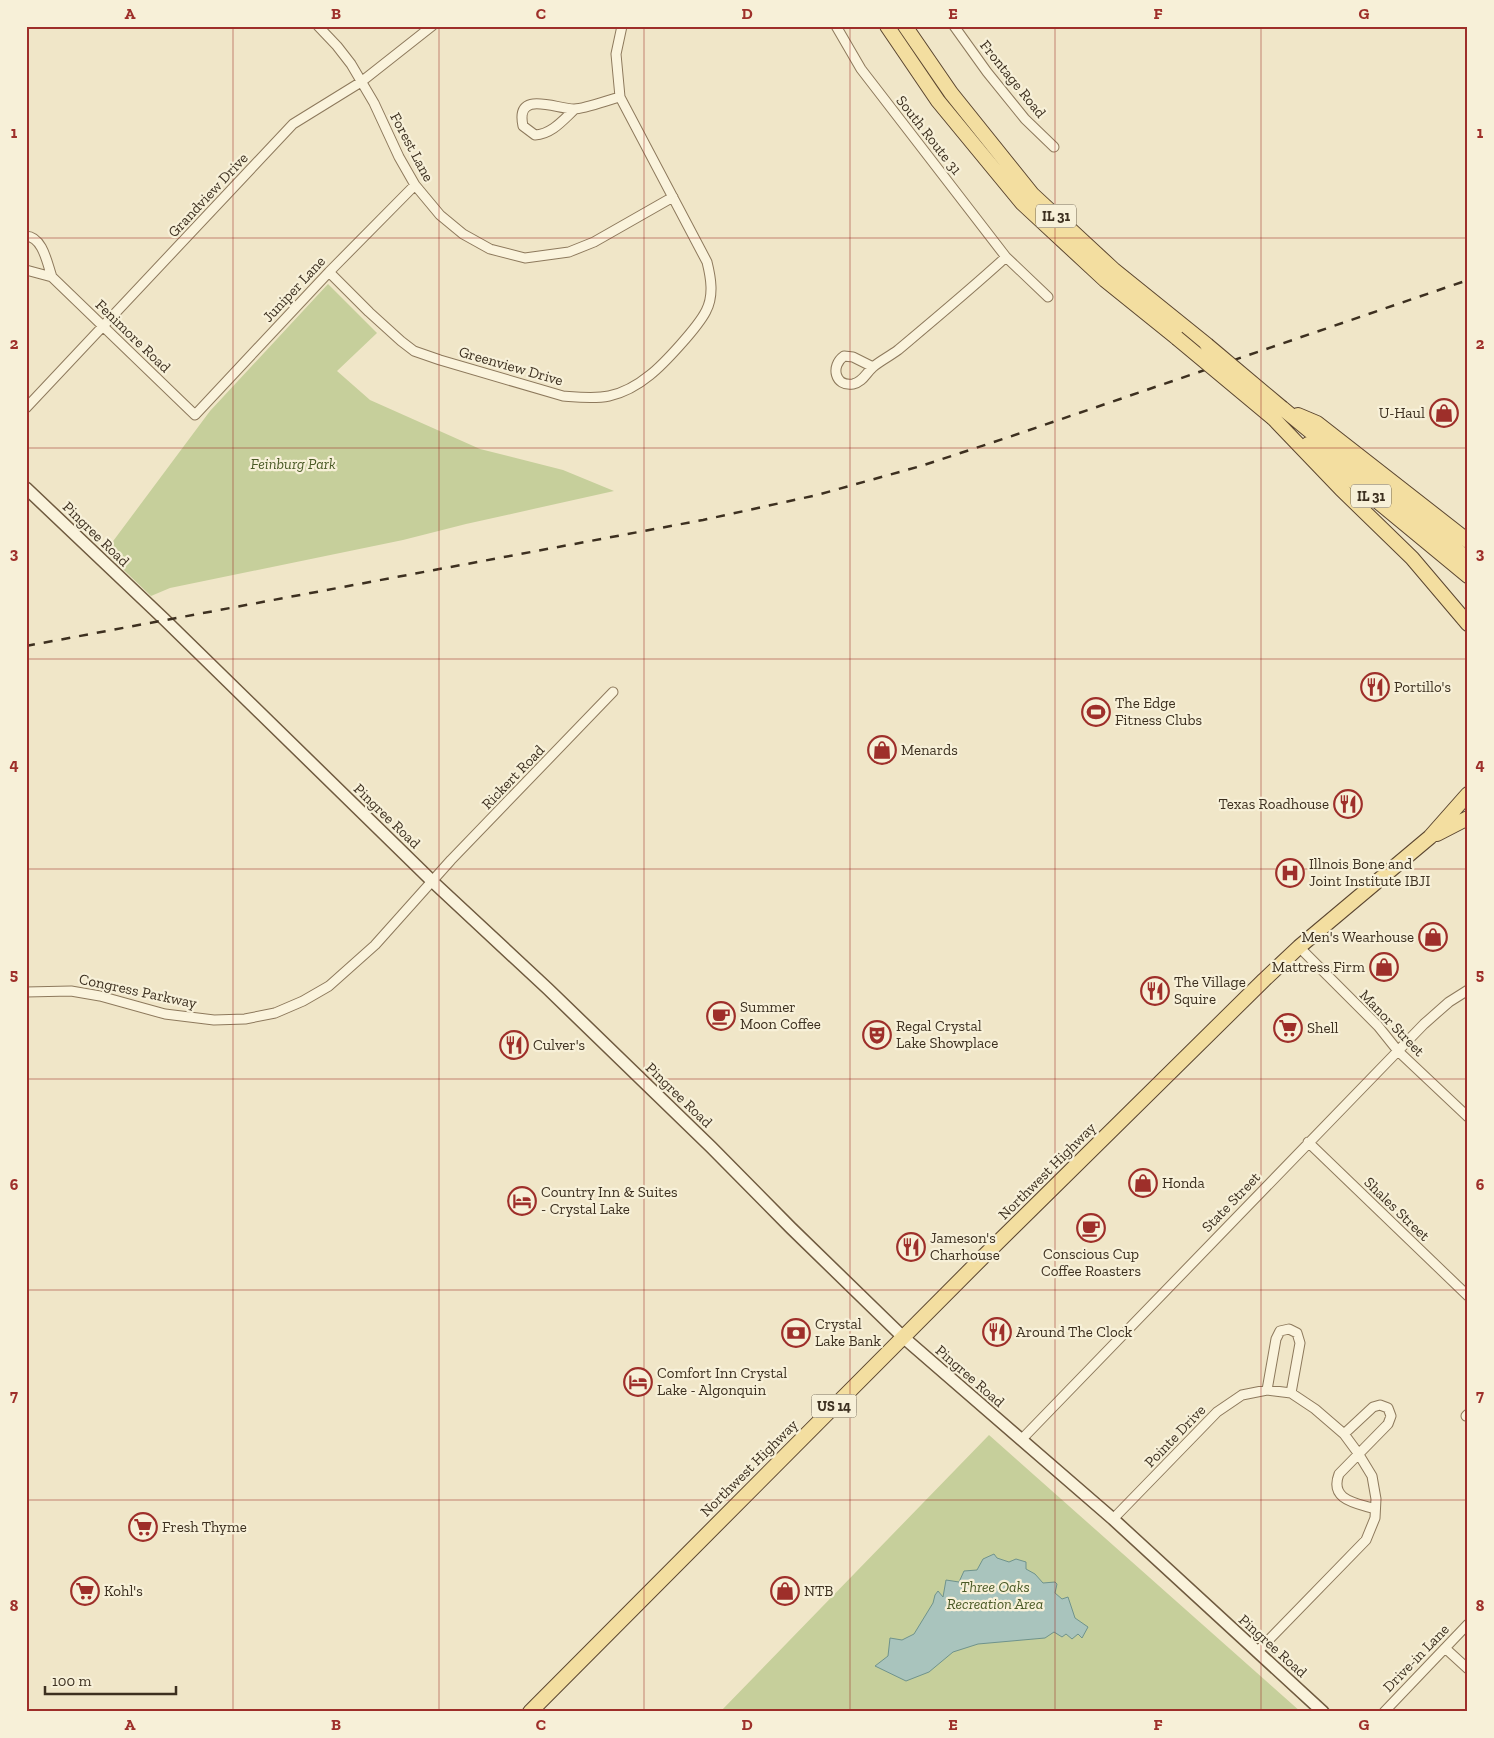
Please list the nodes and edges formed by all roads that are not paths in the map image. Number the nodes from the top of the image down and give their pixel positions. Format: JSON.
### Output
{"nodes":[{"id":1,"x":318,"y":26,"type":"edge"},
{"id":2,"x":432,"y":26,"type":"edge"},
{"id":3,"x":622,"y":26,"type":"edge"},
{"id":4,"x":836,"y":26,"type":"edge"},
{"id":5,"x":887,"y":26,"type":"edge"},
{"id":6,"x":904,"y":26,"type":"edge"},
{"id":7,"x":954,"y":26,"type":"edge"},
{"id":8,"x":361,"y":82,"type":"junction"},
{"id":9,"x":620,"y":97,"type":"junction"},
{"id":10,"x":575,"y":109,"type":"junction"},
{"id":11,"x":1054,"y":146,"type":"dead end"},
{"id":12,"x":415,"y":185,"type":"junction"},
{"id":13,"x":673,"y":197,"type":"junction"},
{"id":14,"x":26,"y":236,"type":"edge"},
{"id":15,"x":1006,"y":257,"type":"junction"},
{"id":16,"x":26,"y":270,"type":"edge"},
{"id":17,"x":328,"y":272,"type":"junction"},
{"id":18,"x":52,"y":277,"type":"junction"},
{"id":19,"x":1048,"y":297,"type":"dead end"},
{"id":20,"x":104,"y":328,"type":"junction"},
{"id":21,"x":872,"y":367,"type":"dead end"},
{"id":22,"x":26,"y":408,"type":"edge"},
{"id":23,"x":1282,"y":408,"type":"junction"},
{"id":24,"x":195,"y":414,"type":"joint"},
{"id":25,"x":1273,"y":418,"type":"junction"},
{"id":26,"x":26,"y":488,"type":"edge"},
{"id":27,"x":1468,"y":540,"type":"edge"},
{"id":28,"x":1468,"y":559,"type":"edge"},
{"id":29,"x":1468,"y":576,"type":"edge"},
{"id":30,"x":1468,"y":624,"type":"edge"},
{"id":31,"x":613,"y":692,"type":"dead end"},
{"id":32,"x":1468,"y":794,"type":"edge"},
{"id":33,"x":1468,"y":818,"type":"edge"},
{"id":34,"x":1430,"y":837,"type":"junction"},
{"id":35,"x":432,"y":881,"type":"junction"},
{"id":36,"x":1299,"y":947,"type":"junction"},
{"id":37,"x":1468,"y":990,"type":"edge"},
{"id":38,"x":26,"y":992,"type":"edge"},
{"id":39,"x":1398,"y":1050,"type":"junction"},
{"id":40,"x":1468,"y":1117,"type":"edge"},
{"id":41,"x":1308,"y":1142,"type":"junction"},
{"id":42,"x":1468,"y":1296,"type":"edge"},
{"id":43,"x":903,"y":1337,"type":"junction"},
{"id":44,"x":1267,"y":1390,"type":"junction"},
{"id":45,"x":1291,"y":1393,"type":"junction"},
{"id":46,"x":1344,"y":1434,"type":"junction"},
{"id":47,"x":1021,"y":1440,"type":"junction"},
{"id":48,"x":1358,"y":1453,"type":"junction"},
{"id":49,"x":1375,"y":1509,"type":"junction"},
{"id":50,"x":1113,"y":1519,"type":"junction"},
{"id":51,"x":1468,"y":1624,"type":"edge"},
{"id":52,"x":1445,"y":1648,"type":"junction"},
{"id":53,"x":1257,"y":1652,"type":"junction"},
{"id":54,"x":1468,"y":1669,"type":"edge"},
{"id":55,"x":530,"y":1712,"type":"edge"},
{"id":56,"x":1323,"y":1712,"type":"edge"},
{"id":57,"x":1384,"y":1712,"type":"edge"}],
"edges":[{"from":1,"to":8,"type":"street","name":"Forest Lane"},
{"from":2,"to":8,"type":"street","name":"Grandview Drive"},
{"from":3,"to":9,"type":"street","name":"Greenview Drive"},
{"from":4,"to":15,"type":"street","name":"South Route 31"},
{"from":5,"to":25,"type":"main road","number":"IL 31","bridge":true},
{"from":6,"to":23,"type":"main road","number":"IL 31","bridge":true},
{"from":7,"to":11,"type":"street","name":"Frontage Road"},
{"from":8,"to":12,"type":"street","name":"Forest Lane"},
{"from":8,"to":20,"type":"street","name":"Grandview Drive"},
{"from":9,"to":10,"type":"street"},
{"from":9,"to":13,"type":"street","name":"Greenview Drive"},
{"from":10,"to":10,"type":"street"},
{"from":12,"to":13,"type":"street","name":"Forest Lane"},
{"from":12,"to":17,"type":"street","name":"Juniper Lane"},
{"from":13,"to":17,"type":"street","name":"Greenview Drive"},
{"from":14,"to":18,"type":"street","name":"Fenimore Road"},
{"from":15,"to":19,"type":"street","name":"South Route 31"},
{"from":15,"to":21,"type":"street"},
{"from":16,"to":18,"type":"street","name":"Fenimore Road"},
{"from":17,"to":24,"type":"street","name":"Juniper Lane"},
{"from":18,"to":20,"type":"street","name":"Fenimore Road"},
{"from":20,"to":22,"type":"street","name":"Grandview Drive"},
{"from":20,"to":24,"type":"street","name":"Fenimore Road"},
{"from":23,"to":27,"type":"main road"},
{"from":23,"to":28,"type":"main road","number":"IL 31"},
{"from":25,"to":29,"type":"main road","number":"IL 31"},
{"from":25,"to":30,"type":"main road"},
{"from":26,"to":35,"type":"street","name":"Pingree Road"},
{"from":31,"to":35,"type":"street","name":"Rickert Road"},
{"from":32,"to":34,"type":"main road","name":"Northwest Highway","number":"US 14"},
{"from":33,"to":34,"type":"main road","name":"Northwest Highway","number":"US 14"},
{"from":34,"to":36,"type":"main road","name":"Northwest Highway","number":"US 14"},
{"from":35,"to":38,"type":"street","name":"Congress Parkway"},
{"from":35,"to":43,"type":"street","name":"Pingree Road"},
{"from":36,"to":39,"type":"street","name":"Manor Street"},
{"from":36,"to":43,"type":"main road","name":"Northwest Highway","number":"US 14"},
{"from":37,"to":39,"type":"street","name":"State Street"},
{"from":39,"to":40,"type":"street","name":"Manor Street"},
{"from":39,"to":41,"type":"street","name":"State Street"},
{"from":41,"to":42,"type":"street","name":"Shales Street"},
{"from":41,"to":47,"type":"street","name":"State Street"},
{"from":43,"to":47,"type":"street","name":"Pingree Road"},
{"from":43,"to":55,"type":"main road","name":"Northwest Highway","number":"US 14"},
{"from":44,"to":45,"type":"street","name":"Pointe Drive"},
{"from":44,"to":45,"type":"street"},
{"from":44,"to":50,"type":"street","name":"Pointe Drive"},
{"from":45,"to":46,"type":"street","name":"Pointe Drive"},
{"from":46,"to":48,"type":"street","name":"Pointe Drive"},
{"from":46,"to":48,"type":"street"},
{"from":47,"to":50,"type":"street","name":"Pingree Road"},
{"from":48,"to":49,"type":"street","name":"Pointe Drive"},
{"from":48,"to":49,"type":"street"},
{"from":49,"to":53,"type":"street","name":"Pointe Drive"},
{"from":50,"to":53,"type":"street","name":"Pingree Road"},
{"from":51,"to":52,"type":"street","name":"Drive-in Lane"},
{"from":52,"to":54,"type":"street"},
{"from":52,"to":57,"type":"street","name":"Drive-in Lane"},
{"from":53,"to":56,"type":"street","name":"Pingree Road"}]}
